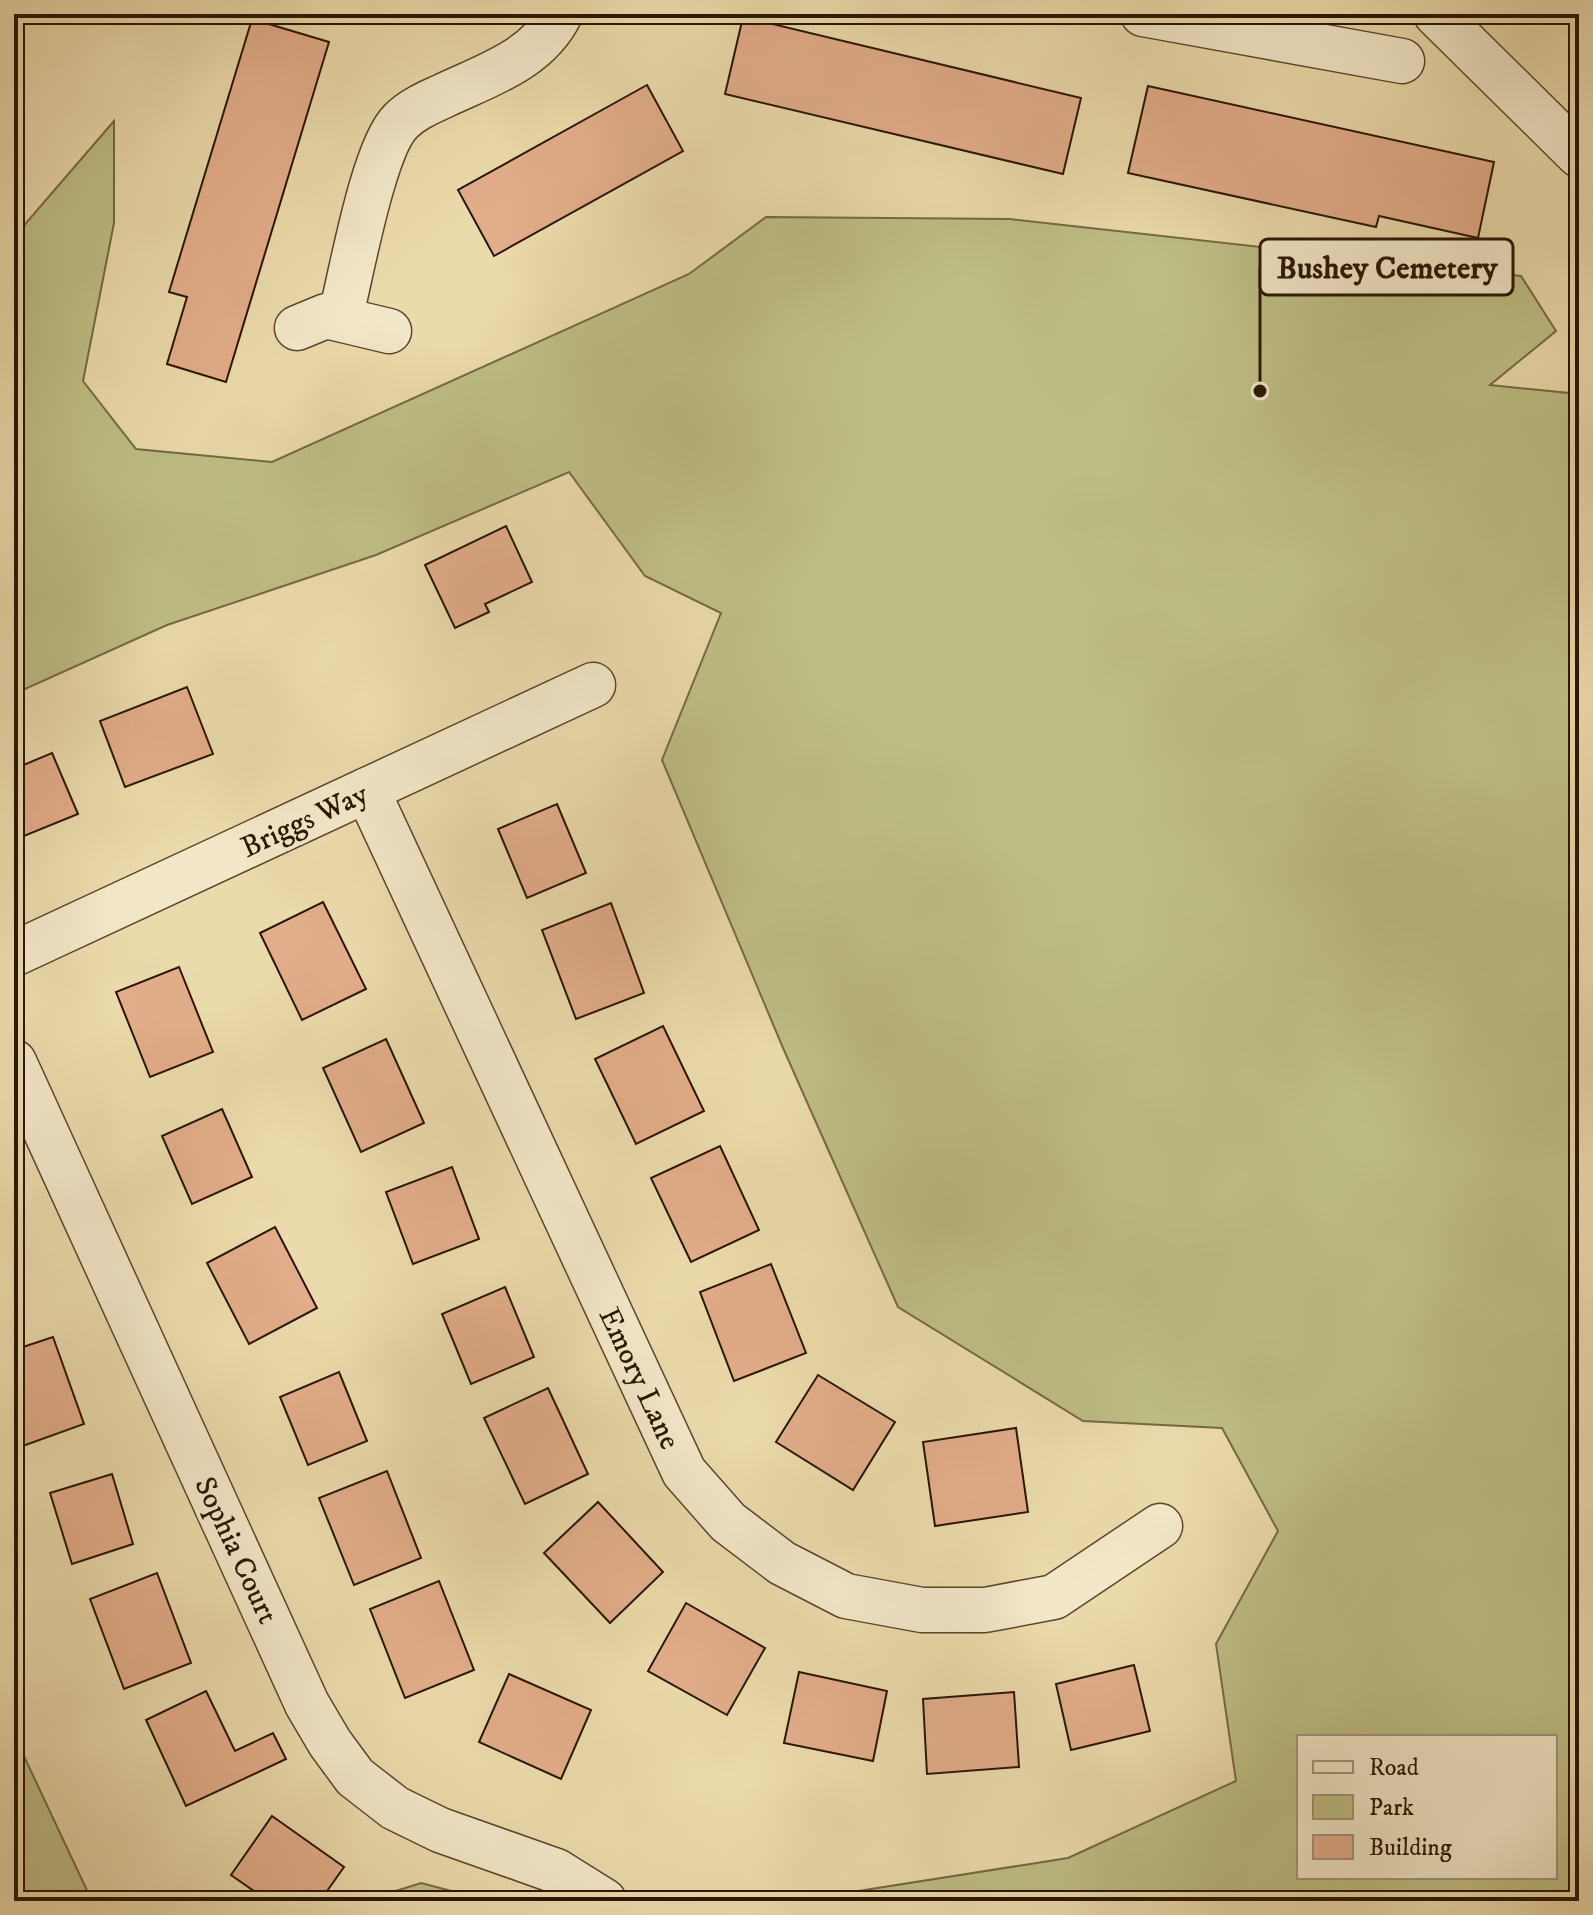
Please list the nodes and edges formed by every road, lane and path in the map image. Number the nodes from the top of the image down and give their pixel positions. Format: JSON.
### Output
{"nodes":[{"id":1,"x":560,"y":14,"type":"edge"},
{"id":2,"x":1145,"y":14,"type":"edge"},
{"id":3,"x":1436,"y":14,"type":"edge"},
{"id":4,"x":1332,"y":31,"type":"edge"},
{"id":5,"x":1402,"y":61,"type":"dead end"},
{"id":6,"x":1579,"y":155,"type":"edge"},
{"id":7,"x":340,"y":319,"type":"junction"},
{"id":8,"x":297,"y":328,"type":"dead end"},
{"id":9,"x":389,"y":331,"type":"dead end"},
{"id":10,"x":593,"y":685,"type":"dead end"},
{"id":11,"x":367,"y":790,"type":"junction"},
{"id":12,"x":14,"y":954,"type":"edge"},
{"id":13,"x":14,"y":1062,"type":"edge"},
{"id":14,"x":1160,"y":1526,"type":"dead end"},
{"id":15,"x":604,"y":1901,"type":"edge"}],
"edges":[{"from":1,"to":7,"type":"street"},
{"from":2,"to":4,"type":"street"},
{"from":3,"to":6,"type":"street"},
{"from":4,"to":5,"type":"street"},
{"from":7,"to":8,"type":"street"},
{"from":7,"to":9,"type":"street"},
{"from":10,"to":11,"type":"street","name":"Briggs Way"},
{"from":11,"to":12,"type":"street","name":"Briggs Way"},
{"from":11,"to":14,"type":"street","name":"Emory Lane"},
{"from":13,"to":15,"type":"street","name":"Sophia Court"}]}
